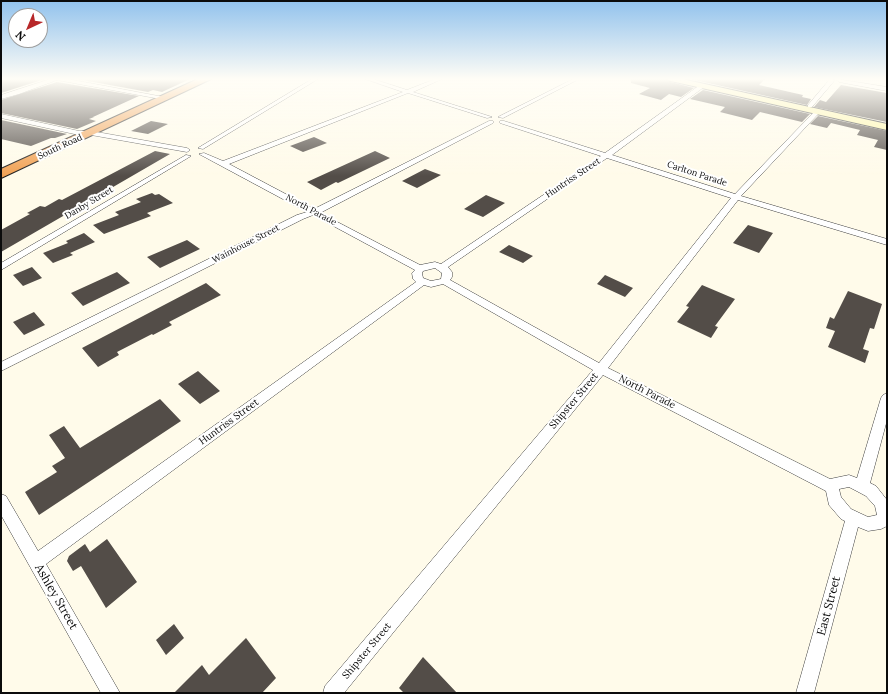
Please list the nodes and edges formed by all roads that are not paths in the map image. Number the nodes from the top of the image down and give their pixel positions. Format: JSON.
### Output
{"nodes":[{"id":1,"x":132,"y":111,"type":"edge"},
{"id":2,"x":264,"y":111,"type":"edge"},
{"id":3,"x":358,"y":111,"type":"edge"},
{"id":4,"x":465,"y":111,"type":"edge"},
{"id":5,"x":516,"y":111,"type":"edge"},
{"id":6,"x":667,"y":111,"type":"edge"},
{"id":7,"x":812,"y":111,"type":"edge"},
{"id":8,"x":824,"y":111,"type":"edge"},
{"id":9,"x":827,"y":111,"type":"edge"},
{"id":10,"x":1,"y":116,"type":"edge"},
{"id":11,"x":502,"y":119,"type":"junction"},
{"id":12,"x":490,"y":120,"type":"junction"},
{"id":13,"x":887,"y":122,"type":"edge"},
{"id":14,"x":887,"y":127,"type":"edge"},
{"id":15,"x":85,"y":133,"type":"junction"},
{"id":16,"x":201,"y":151,"type":"junction"},
{"id":17,"x":188,"y":153,"type":"junction"},
{"id":18,"x":607,"y":155,"type":"junction"},
{"id":19,"x":223,"y":164,"type":"junction"},
{"id":20,"x":1,"y":168,"type":"edge"},
{"id":21,"x":1,"y":174,"type":"edge"},
{"id":22,"x":736,"y":197,"type":"junction"},
{"id":23,"x":315,"y":212,"type":"junction"},
{"id":24,"x":887,"y":242,"type":"edge"},
{"id":25,"x":1,"y":266,"type":"edge"},
{"id":26,"x":442,"y":267,"type":"junction"},
{"id":27,"x":421,"y":275,"type":"junction"},
{"id":28,"x":444,"y":281,"type":"junction"},
{"id":29,"x":1,"y":367,"type":"edge"},
{"id":30,"x":601,"y":369,"type":"junction"},
{"id":31,"x":887,"y":398,"type":"edge"},
{"id":32,"x":862,"y":486,"type":"junction"},
{"id":33,"x":832,"y":487,"type":"junction"},
{"id":34,"x":1,"y":501,"type":"edge"},
{"id":35,"x":886,"y":517,"type":"edge"},
{"id":36,"x":853,"y":518,"type":"junction"},
{"id":37,"x":36,"y":562,"type":"junction"},
{"id":38,"x":111,"y":693,"type":"edge"},
{"id":39,"x":332,"y":693,"type":"edge"},
{"id":40,"x":805,"y":693,"type":"edge"}],
"edges":[{"from":1,"to":15,"type":"highway","name":"South Road"},
{"from":2,"to":16,"type":"street"},
{"from":3,"to":19,"type":"street"},
{"from":4,"to":12,"type":"street"},
{"from":5,"to":11,"type":"street"},
{"from":6,"to":18,"type":"street","name":"Huntriss Street"},
{"from":7,"to":22,"type":"street","name":"Shipster Street"},
{"from":8,"to":14,"type":"main road"},
{"from":9,"to":13,"type":"main road"},
{"from":10,"to":15,"type":"street"},
{"from":11,"to":12,"type":"street"},
{"from":11,"to":18,"type":"street","name":"Carlton Parade"},
{"from":12,"to":23,"type":"street","name":"Wainhouse Street"},
{"from":15,"to":17,"type":"street"},
{"from":15,"to":20,"type":"highway","name":"South Road"},
{"from":15,"to":21,"type":"highway","name":"South Road"},
{"from":16,"to":17,"type":"street"},
{"from":16,"to":19,"type":"street","name":"North Parade"},
{"from":17,"to":25,"type":"street","name":"Danby Street"},
{"from":18,"to":22,"type":"street","name":"Carlton Parade"},
{"from":18,"to":26,"type":"street","name":"Huntriss Street"},
{"from":19,"to":23,"type":"street","name":"North Parade"},
{"from":22,"to":24,"type":"street","name":"Carlton Parade"},
{"from":22,"to":30,"type":"street","name":"Shipster Street"},
{"from":23,"to":27,"type":"street","name":"North Parade"},
{"from":23,"to":29,"type":"street","name":"Wainhouse Street"},
{"from":26,"to":27,"type":"street"},
{"from":26,"to":28,"type":"street"},
{"from":27,"to":28,"type":"street"},
{"from":27,"to":37,"type":"street","name":"Huntriss Street"},
{"from":28,"to":30,"type":"street","name":"North Parade"},
{"from":30,"to":33,"type":"street","name":"North Parade"},
{"from":30,"to":39,"type":"street","name":"Shipster Street"},
{"from":31,"to":32,"type":"street"},
{"from":32,"to":33,"type":"street"},
{"from":32,"to":35,"type":"street"},
{"from":33,"to":36,"type":"street"},
{"from":34,"to":37,"type":"street","name":"Ashley Street"},
{"from":35,"to":36,"type":"street"},
{"from":36,"to":40,"type":"street","name":"East Street"},
{"from":37,"to":38,"type":"street","name":"Ashley Street"}]}
